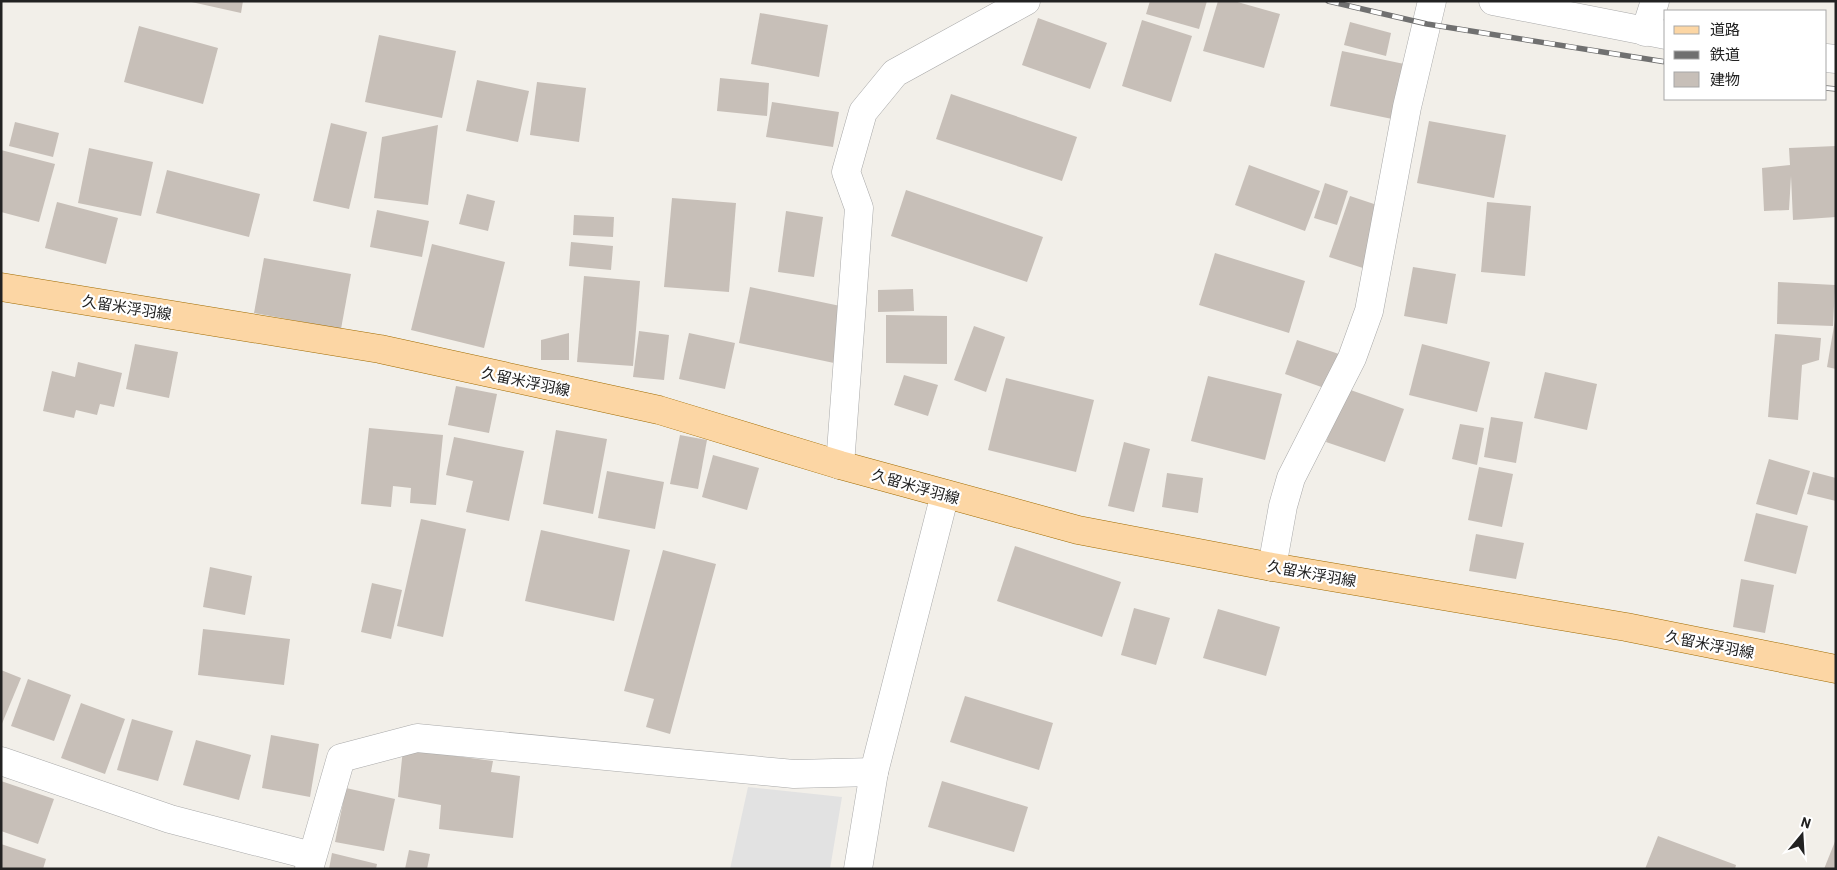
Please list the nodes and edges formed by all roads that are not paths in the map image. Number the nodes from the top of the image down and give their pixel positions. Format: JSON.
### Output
{"nodes":[{"id":1,"x":1026,"y":1,"type":"edge"},
{"id":2,"x":1432,"y":1,"type":"edge"},
{"id":3,"x":1493,"y":1,"type":"edge"},
{"id":4,"x":1655,"y":1,"type":"edge"},
{"id":5,"x":1656,"y":34,"type":"edge"},
{"id":6,"x":1,"y":287,"type":"edge"},
{"id":7,"x":840,"y":465,"type":"junction"},
{"id":8,"x":945,"y":494,"type":"junction"},
{"id":9,"x":1272,"y":567,"type":"junction"},
{"id":10,"x":1836,"y":669,"type":"edge"},
{"id":11,"x":1,"y":761,"type":"edge"},
{"id":12,"x":874,"y":772,"type":"junction"},
{"id":13,"x":311,"y":862,"type":"edge"},
{"id":14,"x":858,"y":869,"type":"edge"}],
"edges":[{"from":1,"to":7,"type":"street"},
{"from":2,"to":9,"type":"street"},
{"from":3,"to":5,"type":"street"},
{"from":4,"to":5,"type":"street"},
{"from":6,"to":7,"type":"main road","name":"久留米浮羽線"},
{"from":7,"to":8,"type":"main road","name":"久留米浮羽線"},
{"from":8,"to":9,"type":"main road","name":"久留米浮羽線"},
{"from":8,"to":12,"type":"street"},
{"from":9,"to":10,"type":"main road","name":"久留米浮羽線"},
{"from":11,"to":13,"type":"street"},
{"from":12,"to":13,"type":"street"},
{"from":12,"to":14,"type":"street"}]}
